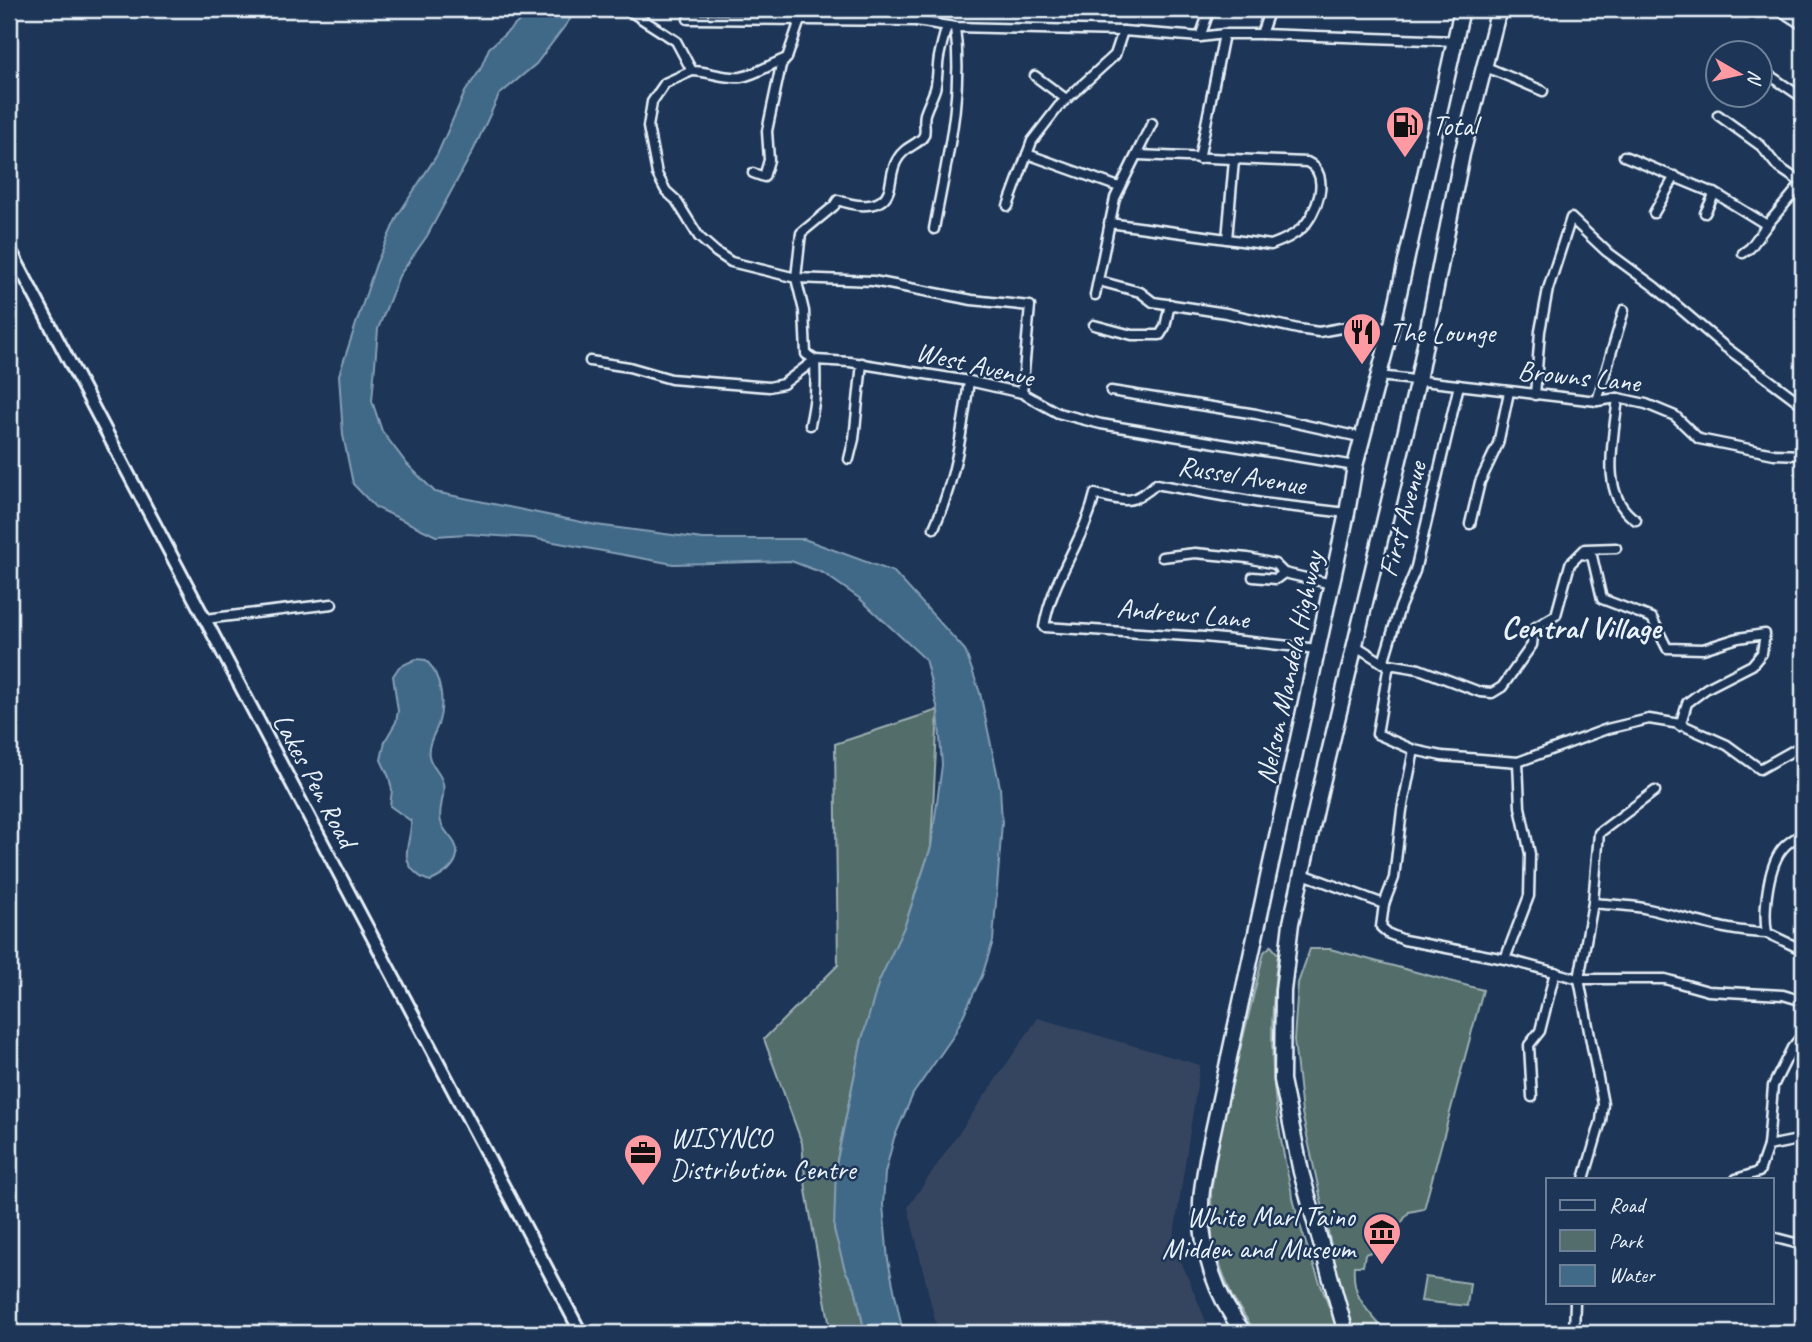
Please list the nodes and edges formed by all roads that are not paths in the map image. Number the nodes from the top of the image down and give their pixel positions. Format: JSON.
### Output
{"nodes":[{"id":1,"x":919,"y":9,"type":"edge"},
{"id":2,"x":1210,"y":9,"type":"edge"},
{"id":3,"x":1270,"y":9,"type":"edge"},
{"id":4,"x":1462,"y":9,"type":"edge"},
{"id":5,"x":1499,"y":9,"type":"edge"},
{"id":6,"x":631,"y":12,"type":"dead end"},
{"id":7,"x":1784,"y":13,"type":"dead end"},
{"id":8,"x":688,"y":19,"type":"dead end"},
{"id":9,"x":800,"y":20,"type":"junction"},
{"id":10,"x":916,"y":21,"type":"junction"},
{"id":11,"x":1803,"y":25,"type":"edge"},
{"id":12,"x":951,"y":27,"type":"junction"},
{"id":13,"x":1123,"y":32,"type":"junction"},
{"id":14,"x":1224,"y":34,"type":"junction"},
{"id":15,"x":1261,"y":34,"type":"junction"},
{"id":16,"x":1200,"y":37,"type":"junction"},
{"id":17,"x":1455,"y":41,"type":"junction"},
{"id":18,"x":787,"y":58,"type":"junction"},
{"id":19,"x":1486,"y":67,"type":"junction"},
{"id":20,"x":692,"y":71,"type":"junction"},
{"id":21,"x":1035,"y":76,"type":"dead end"},
{"id":22,"x":1773,"y":78,"type":"edge"},
{"id":23,"x":1543,"y":91,"type":"dead end"},
{"id":24,"x":1803,"y":98,"type":"edge"},
{"id":25,"x":1066,"y":99,"type":"junction"},
{"id":26,"x":1718,"y":115,"type":"dead end"},
{"id":27,"x":1152,"y":123,"type":"dead end"},
{"id":28,"x":1027,"y":155,"type":"junction"},
{"id":29,"x":1138,"y":155,"type":"junction"},
{"id":30,"x":1624,"y":156,"type":"dead end"},
{"id":31,"x":1199,"y":159,"type":"junction"},
{"id":32,"x":1234,"y":160,"type":"junction"},
{"id":33,"x":752,"y":173,"type":"dead end"},
{"id":34,"x":1675,"y":176,"type":"junction"},
{"id":35,"x":1802,"y":183,"type":"edge"},
{"id":36,"x":1119,"y":187,"type":"junction"},
{"id":37,"x":1715,"y":193,"type":"junction"},
{"id":38,"x":1008,"y":205,"type":"dead end"},
{"id":39,"x":1654,"y":213,"type":"dead end"},
{"id":40,"x":1705,"y":213,"type":"dead end"},
{"id":41,"x":1109,"y":223,"type":"junction"},
{"id":42,"x":1767,"y":225,"type":"junction"},
{"id":43,"x":934,"y":229,"type":"dead end"},
{"id":44,"x":1227,"y":239,"type":"junction"},
{"id":45,"x":9,"y":247,"type":"edge"},
{"id":46,"x":1743,"y":253,"type":"dead end"},
{"id":47,"x":796,"y":278,"type":"junction"},
{"id":48,"x":1100,"y":281,"type":"junction"},
{"id":49,"x":1096,"y":295,"type":"dead end"},
{"id":50,"x":1170,"y":304,"type":"junction"},
{"id":51,"x":1624,"y":310,"type":"dead end"},
{"id":52,"x":1094,"y":325,"type":"dead end"},
{"id":53,"x":1391,"y":329,"type":"junction"},
{"id":54,"x":815,"y":360,"type":"junction"},
{"id":55,"x":590,"y":361,"type":"dead end"},
{"id":56,"x":862,"y":363,"type":"junction"},
{"id":57,"x":1379,"y":376,"type":"junction"},
{"id":58,"x":1419,"y":380,"type":"junction"},
{"id":59,"x":969,"y":381,"type":"junction"},
{"id":60,"x":1459,"y":385,"type":"junction"},
{"id":61,"x":1111,"y":391,"type":"dead end"},
{"id":62,"x":1509,"y":392,"type":"junction"},
{"id":63,"x":1022,"y":393,"type":"junction"},
{"id":64,"x":1535,"y":395,"type":"junction"},
{"id":65,"x":1618,"y":398,"type":"junction"},
{"id":66,"x":1802,"y":399,"type":"edge"},
{"id":67,"x":1597,"y":401,"type":"junction"},
{"id":68,"x":810,"y":425,"type":"dead end"},
{"id":69,"x":1364,"y":438,"type":"junction"},
{"id":70,"x":1803,"y":455,"type":"edge"},
{"id":71,"x":849,"y":459,"type":"dead end"},
{"id":72,"x":1355,"y":466,"type":"junction"},
{"id":73,"x":1347,"y":513,"type":"junction"},
{"id":74,"x":1636,"y":520,"type":"dead end"},
{"id":75,"x":1470,"y":524,"type":"dead end"},
{"id":76,"x":934,"y":528,"type":"dead end"},
{"id":77,"x":1616,"y":548,"type":"dead end"},
{"id":78,"x":1582,"y":554,"type":"junction"},
{"id":79,"x":1162,"y":557,"type":"dead end"},
{"id":80,"x":1284,"y":573,"type":"junction"},
{"id":81,"x":1253,"y":577,"type":"dead end"},
{"id":82,"x":1332,"y":584,"type":"junction"},
{"id":83,"x":332,"y":604,"type":"dead end"},
{"id":84,"x":205,"y":619,"type":"junction"},
{"id":85,"x":1044,"y":627,"type":"joint"},
{"id":86,"x":1353,"y":644,"type":"junction"},
{"id":87,"x":1319,"y":649,"type":"junction"},
{"id":88,"x":1386,"y":664,"type":"junction"},
{"id":89,"x":1680,"y":726,"type":"junction"},
{"id":90,"x":1803,"y":746,"type":"edge"},
{"id":91,"x":1414,"y":750,"type":"junction"},
{"id":92,"x":1518,"y":762,"type":"junction"},
{"id":93,"x":1655,"y":791,"type":"dead end"},
{"id":94,"x":1803,"y":833,"type":"edge"},
{"id":95,"x":1306,"y":869,"type":"junction"},
{"id":96,"x":1593,"y":903,"type":"junction"},
{"id":97,"x":1384,"y":904,"type":"junction"},
{"id":98,"x":1767,"y":933,"type":"junction"},
{"id":99,"x":1803,"y":950,"type":"edge"},
{"id":100,"x":1505,"y":959,"type":"junction"},
{"id":101,"x":1555,"y":972,"type":"junction"},
{"id":102,"x":1580,"y":979,"type":"junction"},
{"id":103,"x":1803,"y":1001,"type":"edge"},
{"id":104,"x":1803,"y":1034,"type":"edge"},
{"id":105,"x":1532,"y":1097,"type":"dead end"},
{"id":106,"x":1803,"y":1139,"type":"edge"},
{"id":107,"x":1768,"y":1146,"type":"junction"},
{"id":108,"x":1759,"y":1175,"type":"edge"},
{"id":109,"x":1584,"y":1178,"type":"edge"},
{"id":110,"x":1742,"y":1178,"type":"edge"},
{"id":111,"x":1773,"y":1237,"type":"edge"},
{"id":112,"x":1803,"y":1245,"type":"edge"},
{"id":113,"x":1575,"y":1304,"type":"edge"},
{"id":114,"x":581,"y":1333,"type":"edge"},
{"id":115,"x":1244,"y":1333,"type":"edge"},
{"id":116,"x":1346,"y":1333,"type":"edge"},
{"id":117,"x":1574,"y":1333,"type":"edge"}],
"edges":[{"from":1,"to":10,"type":"street"},
{"from":2,"to":16,"type":"street"},
{"from":3,"to":15,"type":"street"},
{"from":4,"to":17,"type":"highway","name":"Nelson Mandela Highway"},
{"from":5,"to":19,"type":"highway","name":"Nelson Mandela Highway"},
{"from":6,"to":20,"type":"street"},
{"from":7,"to":11,"type":"street"},
{"from":8,"to":9,"type":"street"},
{"from":9,"to":10,"type":"street"},
{"from":9,"to":18,"type":"street"},
{"from":10,"to":12,"type":"street"},
{"from":12,"to":13,"type":"street"},
{"from":12,"to":43,"type":"street"},
{"from":12,"to":47,"type":"street"},
{"from":13,"to":16,"type":"street"},
{"from":13,"to":25,"type":"street"},
{"from":14,"to":15,"type":"street"},
{"from":14,"to":16,"type":"street"},
{"from":14,"to":31,"type":"street"},
{"from":15,"to":17,"type":"street"},
{"from":17,"to":53,"type":"highway","name":"Nelson Mandela Highway"},
{"from":18,"to":20,"type":"street"},
{"from":18,"to":33,"type":"street"},
{"from":19,"to":23,"type":"street"},
{"from":19,"to":58,"type":"highway","name":"Nelson Mandela Highway"},
{"from":20,"to":47,"type":"street"},
{"from":21,"to":25,"type":"street"},
{"from":22,"to":24,"type":"street"},
{"from":25,"to":28,"type":"street"},
{"from":26,"to":35,"type":"street"},
{"from":27,"to":29,"type":"street"},
{"from":28,"to":36,"type":"street"},
{"from":28,"to":38,"type":"street"},
{"from":29,"to":31,"type":"street"},
{"from":29,"to":36,"type":"street"},
{"from":30,"to":34,"type":"street"},
{"from":31,"to":32,"type":"street"},
{"from":32,"to":44,"type":"street"},
{"from":32,"to":44,"type":"street"},
{"from":34,"to":37,"type":"street"},
{"from":34,"to":39,"type":"street"},
{"from":35,"to":42,"type":"street"},
{"from":36,"to":41,"type":"street"},
{"from":37,"to":40,"type":"street"},
{"from":37,"to":42,"type":"street"},
{"from":41,"to":44,"type":"street"},
{"from":41,"to":48,"type":"street"},
{"from":42,"to":46,"type":"street"},
{"from":45,"to":84,"type":"street","name":"Lakes Pen Road"},
{"from":47,"to":54,"type":"street"},
{"from":47,"to":63,"type":"street"},
{"from":48,"to":49,"type":"street"},
{"from":48,"to":50,"type":"street"},
{"from":50,"to":52,"type":"street"},
{"from":50,"to":53,"type":"street"},
{"from":51,"to":67,"type":"street"},
{"from":53,"to":57,"type":"highway","name":"Nelson Mandela Highway"},
{"from":54,"to":55,"type":"street"},
{"from":54,"to":56,"type":"street","name":"West Avenue"},
{"from":54,"to":68,"type":"street"},
{"from":56,"to":59,"type":"street","name":"West Avenue"},
{"from":56,"to":71,"type":"street"},
{"from":57,"to":58,"type":"street","name":"Browns Lane"},
{"from":57,"to":69,"type":"highway","name":"Nelson Mandela Highway"},
{"from":58,"to":60,"type":"street","name":"Browns Lane"},
{"from":58,"to":86,"type":"highway","name":"Nelson Mandela Highway"},
{"from":59,"to":63,"type":"street","name":"West Avenue"},
{"from":59,"to":76,"type":"street"},
{"from":60,"to":62,"type":"street","name":"Browns Lane"},
{"from":60,"to":88,"type":"street","name":"First Avenue"},
{"from":61,"to":69,"type":"street"},
{"from":62,"to":64,"type":"street","name":"Browns Lane"},
{"from":62,"to":75,"type":"street"},
{"from":63,"to":72,"type":"street","name":"West Avenue"},
{"from":64,"to":66,"type":"street"},
{"from":64,"to":67,"type":"street","name":"Browns Lane"},
{"from":65,"to":67,"type":"street","name":"Browns Lane"},
{"from":65,"to":70,"type":"street","name":"Browns Lane"},
{"from":65,"to":74,"type":"street"},
{"from":69,"to":72,"type":"highway","name":"Nelson Mandela Highway"},
{"from":72,"to":73,"type":"highway","name":"Nelson Mandela Highway"},
{"from":73,"to":82,"type":"highway","name":"Nelson Mandela Highway"},
{"from":73,"to":85,"type":"street","name":"Russel Avenue"},
{"from":77,"to":78,"type":"street"},
{"from":78,"to":88,"type":"street"},
{"from":78,"to":89,"type":"street"},
{"from":79,"to":80,"type":"street"},
{"from":80,"to":81,"type":"street"},
{"from":80,"to":82,"type":"street"},
{"from":82,"to":87,"type":"highway","name":"Nelson Mandela Highway"},
{"from":83,"to":84,"type":"street"},
{"from":84,"to":114,"type":"street","name":"Lakes Pen Road"},
{"from":85,"to":87,"type":"street","name":"Andrews Lane"},
{"from":86,"to":88,"type":"street"},
{"from":86,"to":95,"type":"highway","name":"Nelson Mandela Highway"},
{"from":87,"to":115,"type":"highway","name":"Nelson Mandela Highway"},
{"from":88,"to":91,"type":"street","name":"First Avenue"},
{"from":89,"to":90,"type":"street"},
{"from":89,"to":92,"type":"street"},
{"from":91,"to":92,"type":"street"},
{"from":91,"to":97,"type":"street"},
{"from":92,"to":100,"type":"street"},
{"from":93,"to":96,"type":"street"},
{"from":94,"to":98,"type":"street"},
{"from":95,"to":97,"type":"street"},
{"from":95,"to":116,"type":"highway","name":"Nelson Mandela Highway"},
{"from":96,"to":98,"type":"street"},
{"from":96,"to":102,"type":"street"},
{"from":97,"to":100,"type":"street"},
{"from":98,"to":99,"type":"street"},
{"from":100,"to":101,"type":"street"},
{"from":101,"to":102,"type":"street"},
{"from":101,"to":105,"type":"street"},
{"from":102,"to":103,"type":"street"},
{"from":102,"to":109,"type":"street"},
{"from":104,"to":107,"type":"street"},
{"from":106,"to":107,"type":"street"},
{"from":107,"to":108,"type":"street"},
{"from":108,"to":110,"type":"street"},
{"from":111,"to":112,"type":"street"},
{"from":113,"to":117,"type":"street"}]}
